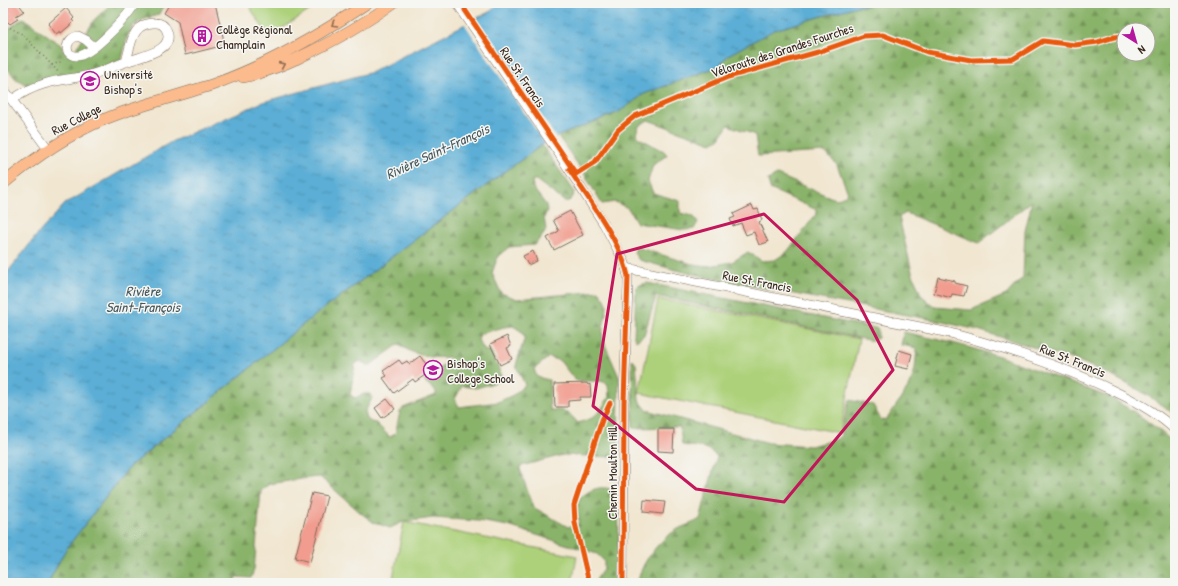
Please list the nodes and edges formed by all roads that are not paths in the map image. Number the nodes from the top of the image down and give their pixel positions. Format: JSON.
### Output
{"nodes":[{"id":1,"x":135,"y":3,"type":"edge"},
{"id":2,"x":366,"y":3,"type":"edge"},
{"id":3,"x":392,"y":3,"type":"edge"},
{"id":4,"x":457,"y":3,"type":"edge"},
{"id":5,"x":94,"y":47,"type":"dead end"},
{"id":6,"x":126,"y":62,"type":"junction"},
{"id":7,"x":217,"y":82,"type":"junction"},
{"id":8,"x":3,"y":88,"type":"edge"},
{"id":9,"x":12,"y":100,"type":"junction"},
{"id":10,"x":48,"y":150,"type":"junction"},
{"id":11,"x":3,"y":184,"type":"edge"},
{"id":12,"x":626,"y":268,"type":"junction"},
{"id":13,"x":1175,"y":430,"type":"edge"},
{"id":14,"x":623,"y":583,"type":"edge"}],
"edges":[{"from":1,"to":5,"type":"street"},
{"from":2,"to":7,"type":"main road","name":"Rue College","one_way":true},
{"from":7,"to":3,"type":"main road","name":"Rue College","one_way":true},
{"from":4,"to":12,"type":"street","name":"Rue St. Francis"},
{"from":6,"to":6,"type":"street"},
{"from":6,"to":9,"type":"street"},
{"from":7,"to":10,"type":"main road","name":"Rue College"},
{"from":8,"to":9,"type":"street"},
{"from":9,"to":10,"type":"street"},
{"from":10,"to":11,"type":"main road","name":"Rue College"},
{"from":12,"to":13,"type":"street","name":"Rue St. Francis"},
{"from":12,"to":14,"type":"street","name":"Chemin Moulton Hill"}]}
